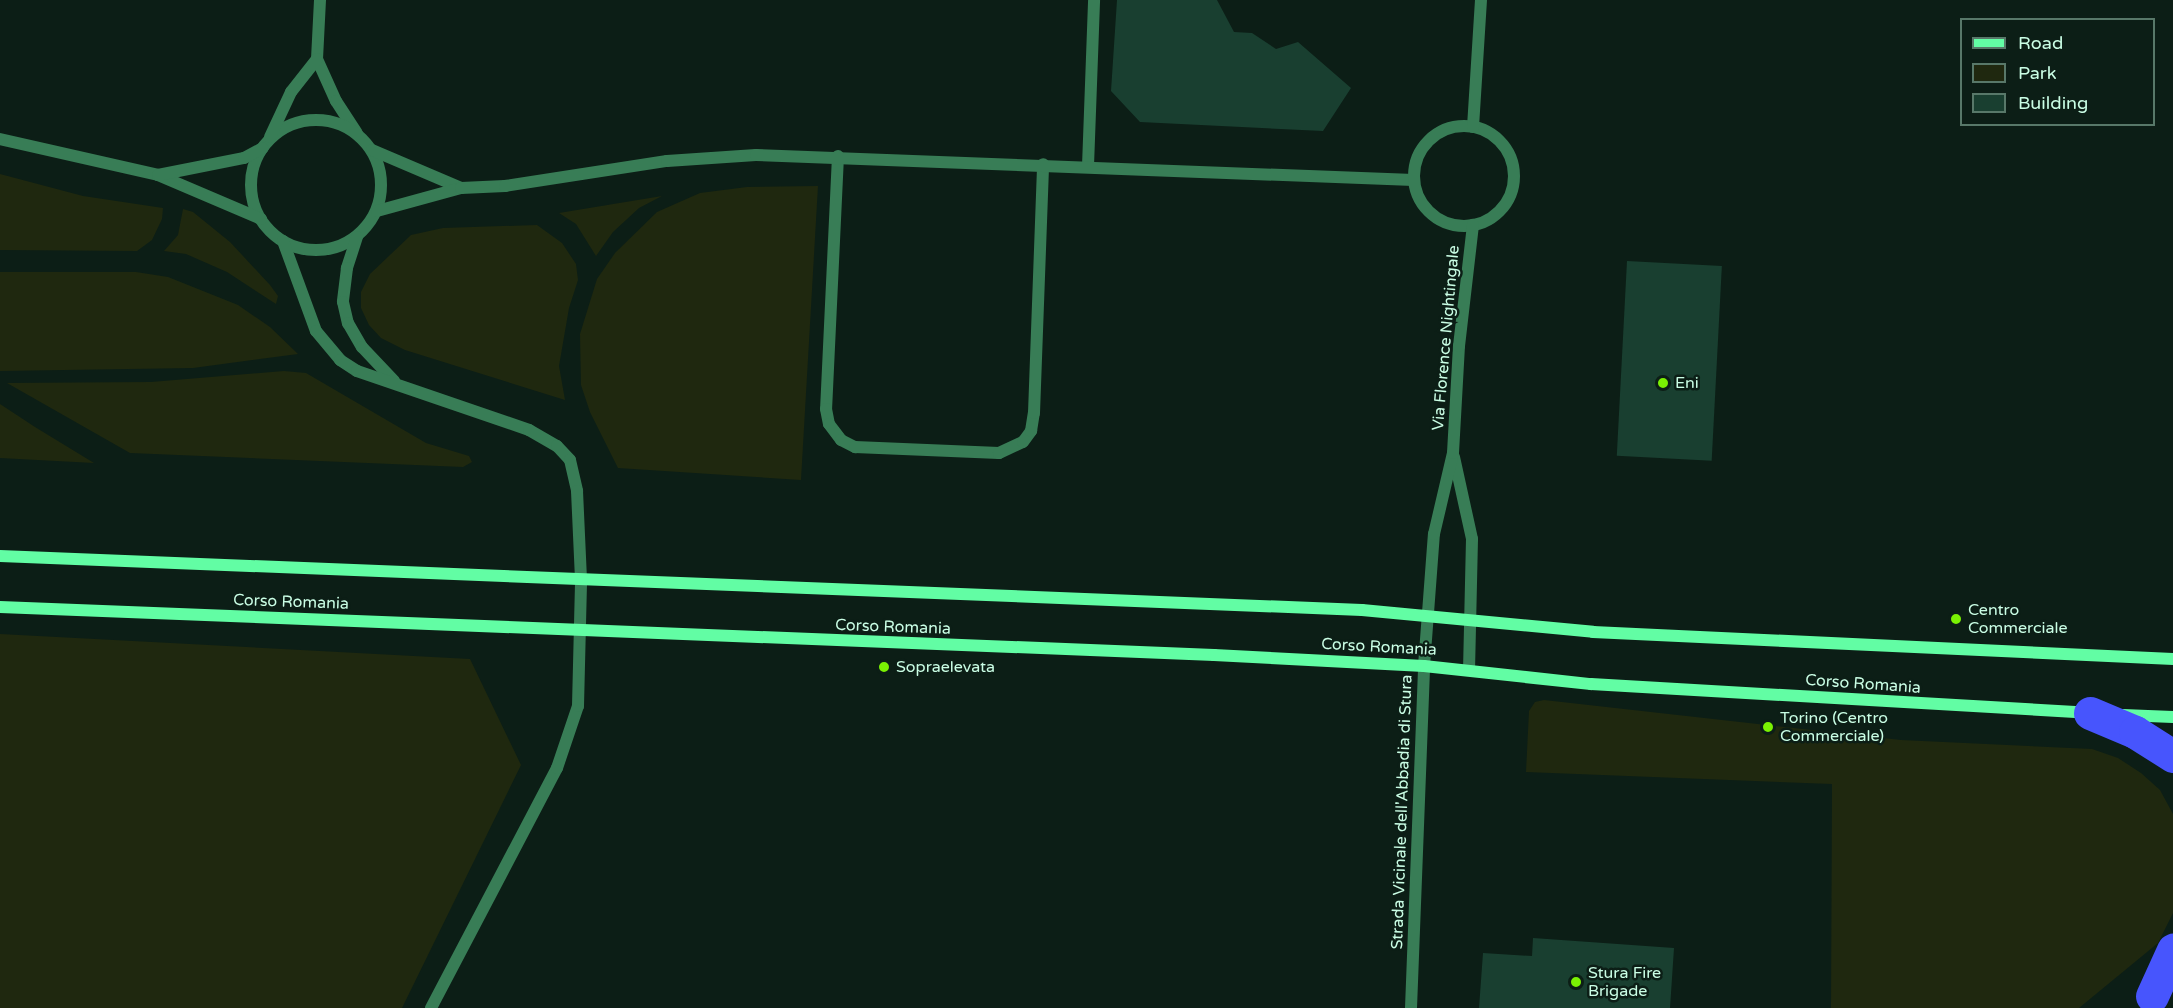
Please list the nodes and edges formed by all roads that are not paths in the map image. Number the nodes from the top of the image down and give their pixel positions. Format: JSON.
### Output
{"nodes":[{"id":1,"x":320,"y":0,"type":"edge"},
{"id":2,"x":1094,"y":0,"type":"edge"},
{"id":3,"x":1481,"y":0,"type":"edge"},
{"id":4,"x":318,"y":59,"type":"junction"},
{"id":5,"x":1473,"y":127,"type":"junction"},
{"id":6,"x":358,"y":135,"type":"junction"},
{"id":7,"x":0,"y":139,"type":"edge"},
{"id":8,"x":266,"y":145,"type":"junction"},
{"id":9,"x":372,"y":150,"type":"junction"},
{"id":10,"x":838,"y":156,"type":"junction"},
{"id":11,"x":1043,"y":164,"type":"junction"},
{"id":12,"x":1088,"y":166,"type":"junction"},
{"id":13,"x":158,"y":175,"type":"junction"},
{"id":14,"x":1414,"y":180,"type":"junction"},
{"id":15,"x":460,"y":188,"type":"junction"},
{"id":16,"x":377,"y":211,"type":"junction"},
{"id":17,"x":261,"y":219,"type":"junction"},
{"id":18,"x":1473,"y":225,"type":"junction"},
{"id":19,"x":358,"y":235,"type":"junction"},
{"id":20,"x":283,"y":241,"type":"junction"},
{"id":21,"x":394,"y":382,"type":"junction"},
{"id":22,"x":1453,"y":453,"type":"junction"},
{"id":23,"x":0,"y":556,"type":"edge"},
{"id":24,"x":581,"y":579,"type":"junction"},
{"id":25,"x":0,"y":607,"type":"edge"},
{"id":26,"x":1428,"y":617,"type":"junction"},
{"id":27,"x":1471,"y":621,"type":"junction"},
{"id":28,"x":581,"y":631,"type":"junction"},
{"id":29,"x":2173,"y":659,"type":"edge"},
{"id":30,"x":1424,"y":666,"type":"junction"},
{"id":31,"x":1469,"y":670,"type":"junction"},
{"id":32,"x":2090,"y":714,"type":"junction"},
{"id":33,"x":2173,"y":717,"type":"edge"},
{"id":34,"x":2173,"y":756,"type":"edge"},
{"id":35,"x":2173,"y":950,"type":"edge"},
{"id":36,"x":2154,"y":994,"type":"edge"},
{"id":37,"x":431,"y":1008,"type":"edge"},
{"id":38,"x":1411,"y":1008,"type":"edge"}],
"edges":[{"from":1,"to":4,"type":"street"},
{"from":2,"to":12,"type":"street"},
{"from":3,"to":5,"type":"street"},
{"from":4,"to":6,"type":"street"},
{"from":4,"to":8,"type":"street"},
{"from":5,"to":14,"type":"street"},
{"from":5,"to":18,"type":"street"},
{"from":6,"to":8,"type":"street"},
{"from":6,"to":9,"type":"street"},
{"from":7,"to":13,"type":"street"},
{"from":8,"to":13,"type":"street"},
{"from":8,"to":17,"type":"street"},
{"from":9,"to":15,"type":"street"},
{"from":9,"to":16,"type":"street"},
{"from":10,"to":11,"type":"street"},
{"from":10,"to":11,"type":"street"},
{"from":10,"to":15,"type":"street"},
{"from":11,"to":12,"type":"street"},
{"from":12,"to":14,"type":"street"},
{"from":13,"to":17,"type":"street"},
{"from":14,"to":18,"type":"street"},
{"from":15,"to":16,"type":"street"},
{"from":16,"to":19,"type":"street"},
{"from":17,"to":20,"type":"street"},
{"from":18,"to":22,"type":"street","name":"Via Florence Nightingale"},
{"from":19,"to":20,"type":"street"},
{"from":19,"to":21,"type":"street"},
{"from":20,"to":21,"type":"street"},
{"from":21,"to":24,"type":"street"},
{"from":22,"to":26,"type":"street","name":"Via Florence Nightingale"},
{"from":22,"to":27,"type":"street","name":"Via Florence Nightingale"},
{"from":23,"to":24,"type":"main road","name":"Corso Romania"},
{"from":24,"to":26,"type":"main road","name":"Corso Romania"},
{"from":24,"to":28,"type":"street"},
{"from":25,"to":28,"type":"main road","name":"Corso Romania"},
{"from":26,"to":27,"type":"main road","name":"Corso Romania"},
{"from":26,"to":30,"type":"street","name":"Strada Vicinale dell'Abbadia di Stura"},
{"from":27,"to":29,"type":"main road","name":"Corso Romania"},
{"from":27,"to":31,"type":"street","name":"Via Florence Nightingale"},
{"from":28,"to":30,"type":"main road","name":"Corso Romania"},
{"from":28,"to":37,"type":"street"},
{"from":30,"to":31,"type":"main road","name":"Corso Romania"},
{"from":30,"to":38,"type":"street","name":"Strada Vicinale dell'Abbadia di Stura"},
{"from":31,"to":32,"type":"main road","name":"Corso Romania"},
{"from":32,"to":33,"type":"main road","name":"Corso Romania"},
{"from":32,"to":34,"type":"highway"},
{"from":35,"to":36,"type":"highway"}]}
